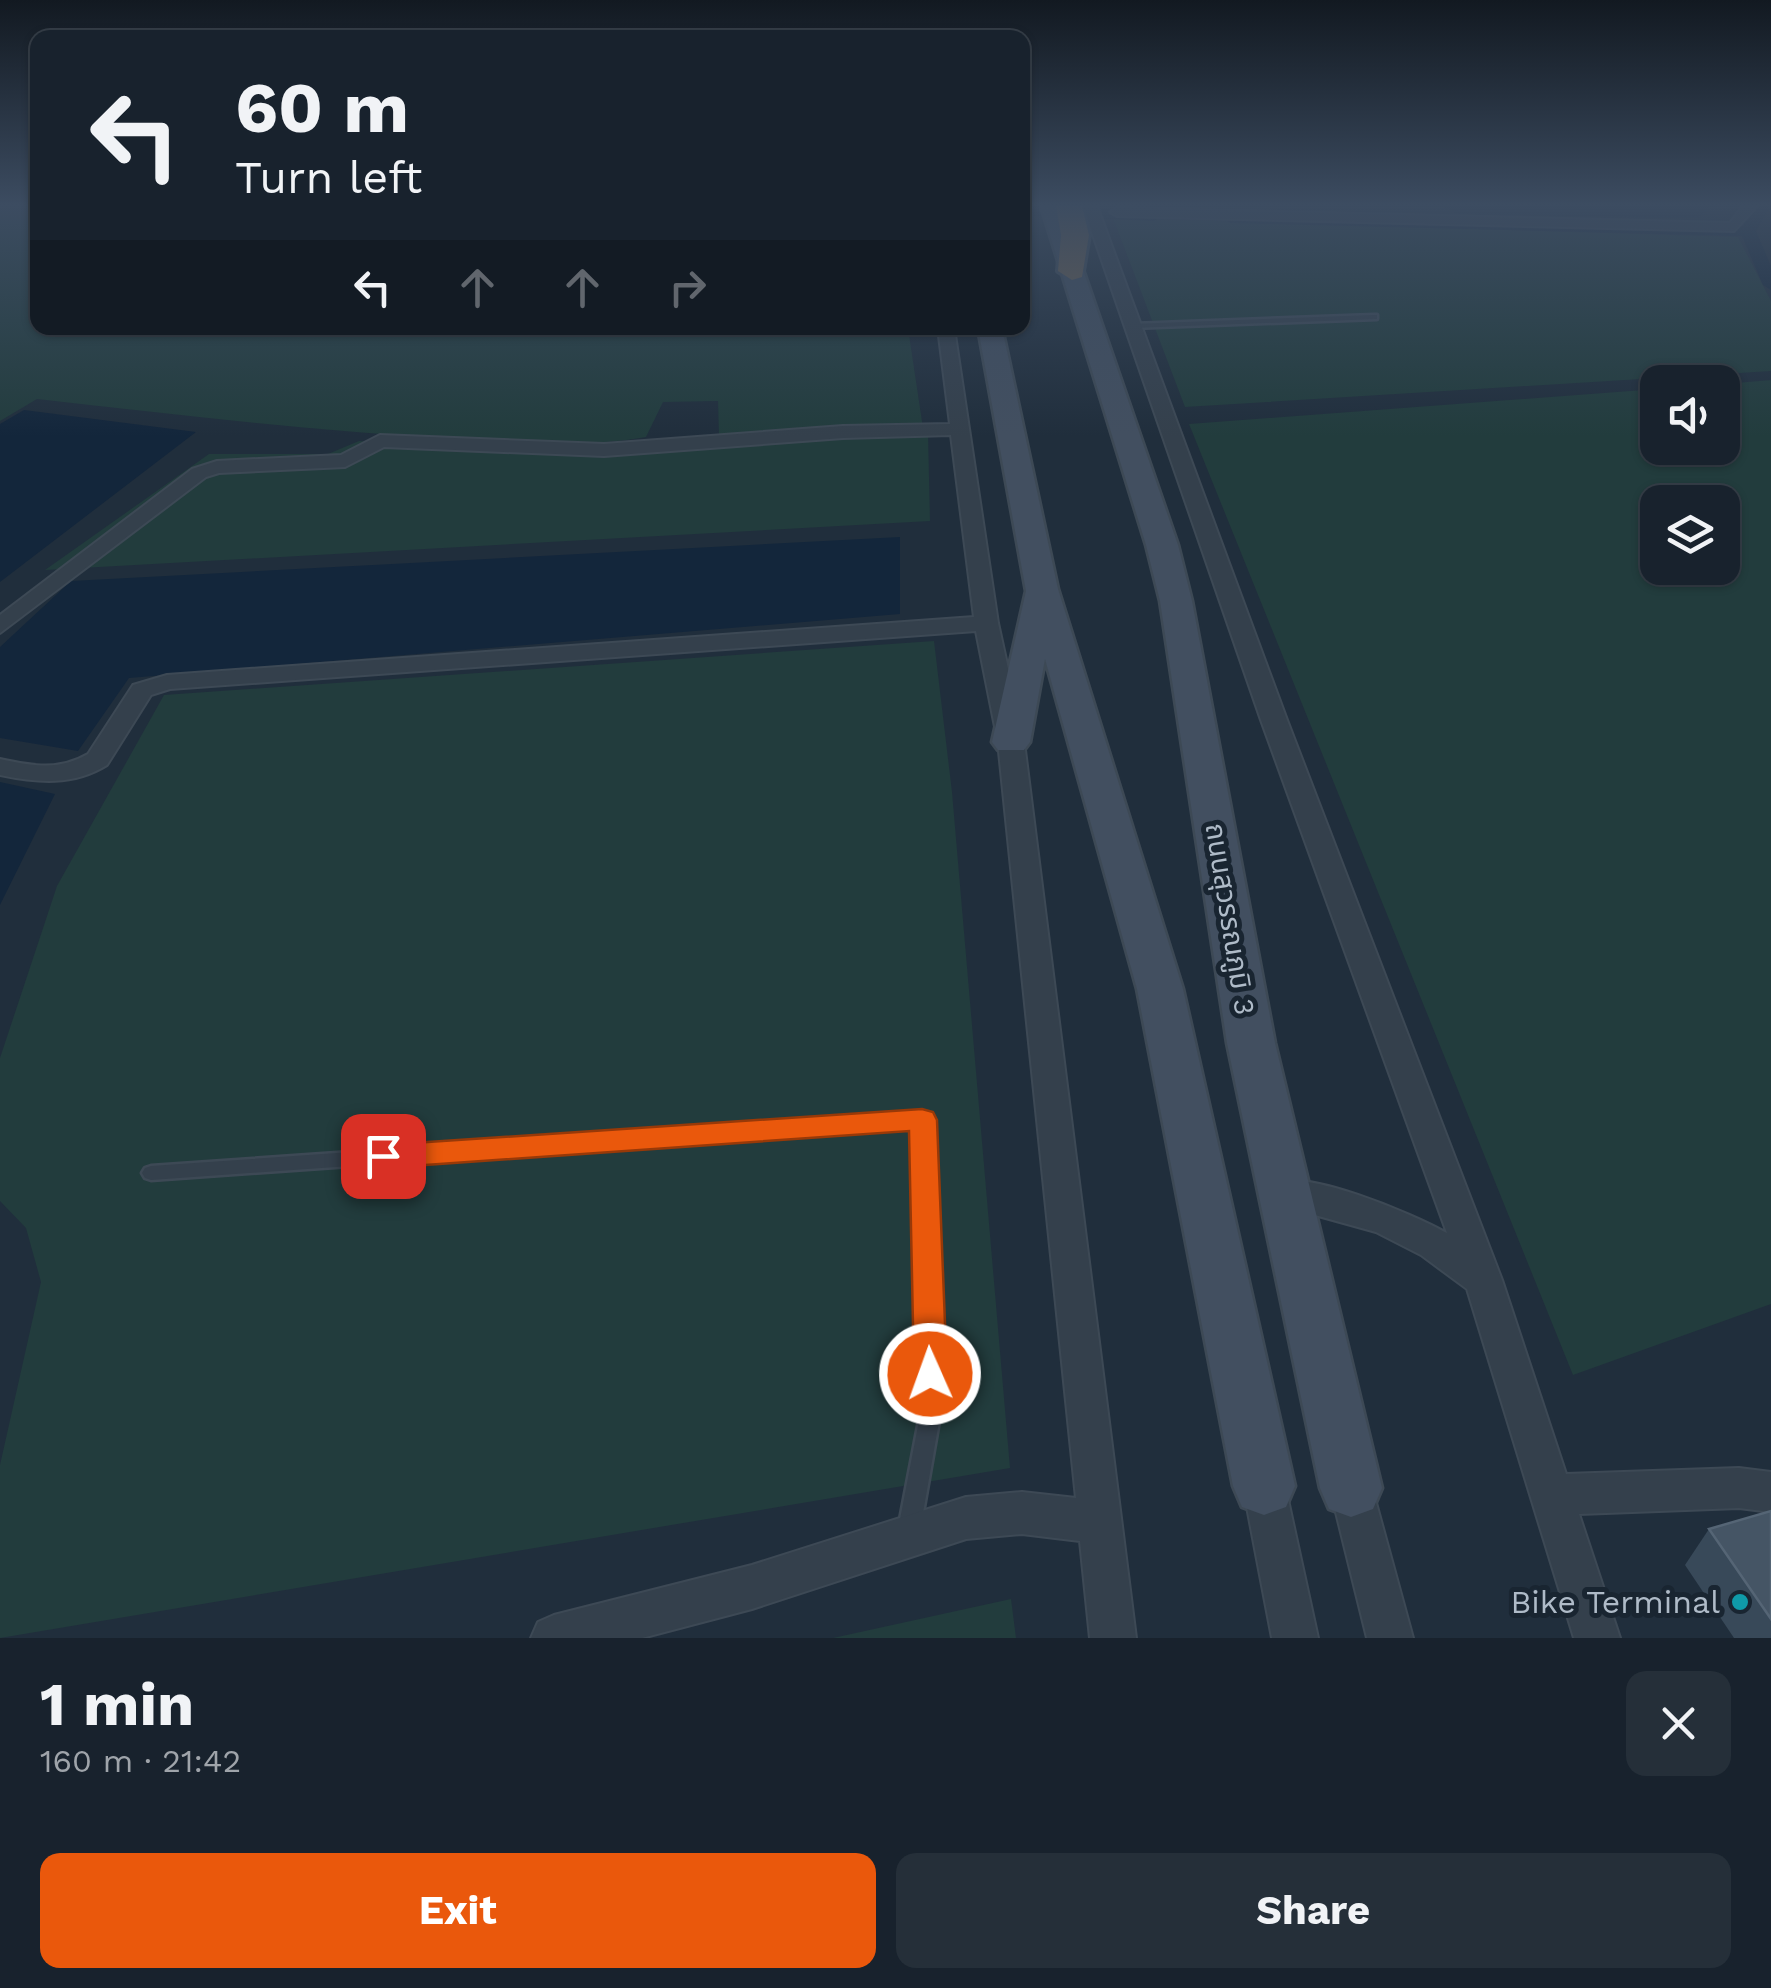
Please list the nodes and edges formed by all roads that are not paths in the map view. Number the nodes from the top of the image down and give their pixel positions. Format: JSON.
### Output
{"nodes":[{"id":1,"x":1076,"y":282,"type":"edge"},
{"id":2,"x":1114,"y":282,"type":"edge"},
{"id":3,"x":1374,"y":317,"type":"dead end"},
{"id":4,"x":1132,"y":326,"type":"junction"},
{"id":5,"x":947,"y":335,"type":"edge"},
{"id":6,"x":991,"y":335,"type":"edge"},
{"id":7,"x":960,"y":428,"type":"junction"},
{"id":8,"x":1042,"y":589,"type":"junction"},
{"id":9,"x":986,"y":623,"type":"junction"},
{"id":10,"x":0,"y":626,"type":"edge"},
{"id":11,"x":1010,"y":742,"type":"junction"},
{"id":12,"x":0,"y":767,"type":"edge"},
{"id":13,"x":152,"y":1172,"type":"dead end"},
{"id":14,"x":1281,"y":1192,"type":"junction"},
{"id":15,"x":1484,"y":1280,"type":"junction"},
{"id":16,"x":1264,"y":1486,"type":"joint"},
{"id":17,"x":1351,"y":1488,"type":"joint"},
{"id":18,"x":1771,"y":1492,"type":"edge"},
{"id":19,"x":1552,"y":1496,"type":"junction"},
{"id":20,"x":1100,"y":1522,"type":"junction"},
{"id":21,"x":908,"y":1535,"type":"junction"},
{"id":22,"x":554,"y":1638,"type":"edge"},
{"id":23,"x":1113,"y":1638,"type":"edge"},
{"id":24,"x":1296,"y":1638,"type":"edge"},
{"id":25,"x":1390,"y":1638,"type":"edge"},
{"id":26,"x":1597,"y":1638,"type":"edge"}],
"edges":[{"from":1,"to":14,"type":"main road","name":"ถนนสุวรรณภูมิ 3"},
{"from":2,"to":4,"type":"street"},
{"from":3,"to":4,"type":"lane"},
{"from":4,"to":15,"type":"street"},
{"from":5,"to":7,"type":"street"},
{"from":6,"to":8,"type":"main road"},
{"from":7,"to":9,"type":"street"},
{"from":7,"to":10,"type":"street"},
{"from":8,"to":11,"type":"main road"},
{"from":8,"to":16,"type":"main road"},
{"from":9,"to":11,"type":"street"},
{"from":9,"to":12,"type":"street"},
{"from":11,"to":20,"type":"street"},
{"from":13,"to":21,"type":"lane"},
{"from":14,"to":15,"type":"street"},
{"from":14,"to":17,"type":"main road","name":"ถนนสุวรรณภูมิ 3"},
{"from":15,"to":19,"type":"street"},
{"from":16,"to":24,"type":"street"},
{"from":17,"to":25,"type":"street","name":"ถนนสุวรรณภูมิ 3"},
{"from":18,"to":19,"type":"street"},
{"from":19,"to":26,"type":"street"},
{"from":20,"to":21,"type":"street"},
{"from":20,"to":23,"type":"street"},
{"from":21,"to":22,"type":"street"}]}
